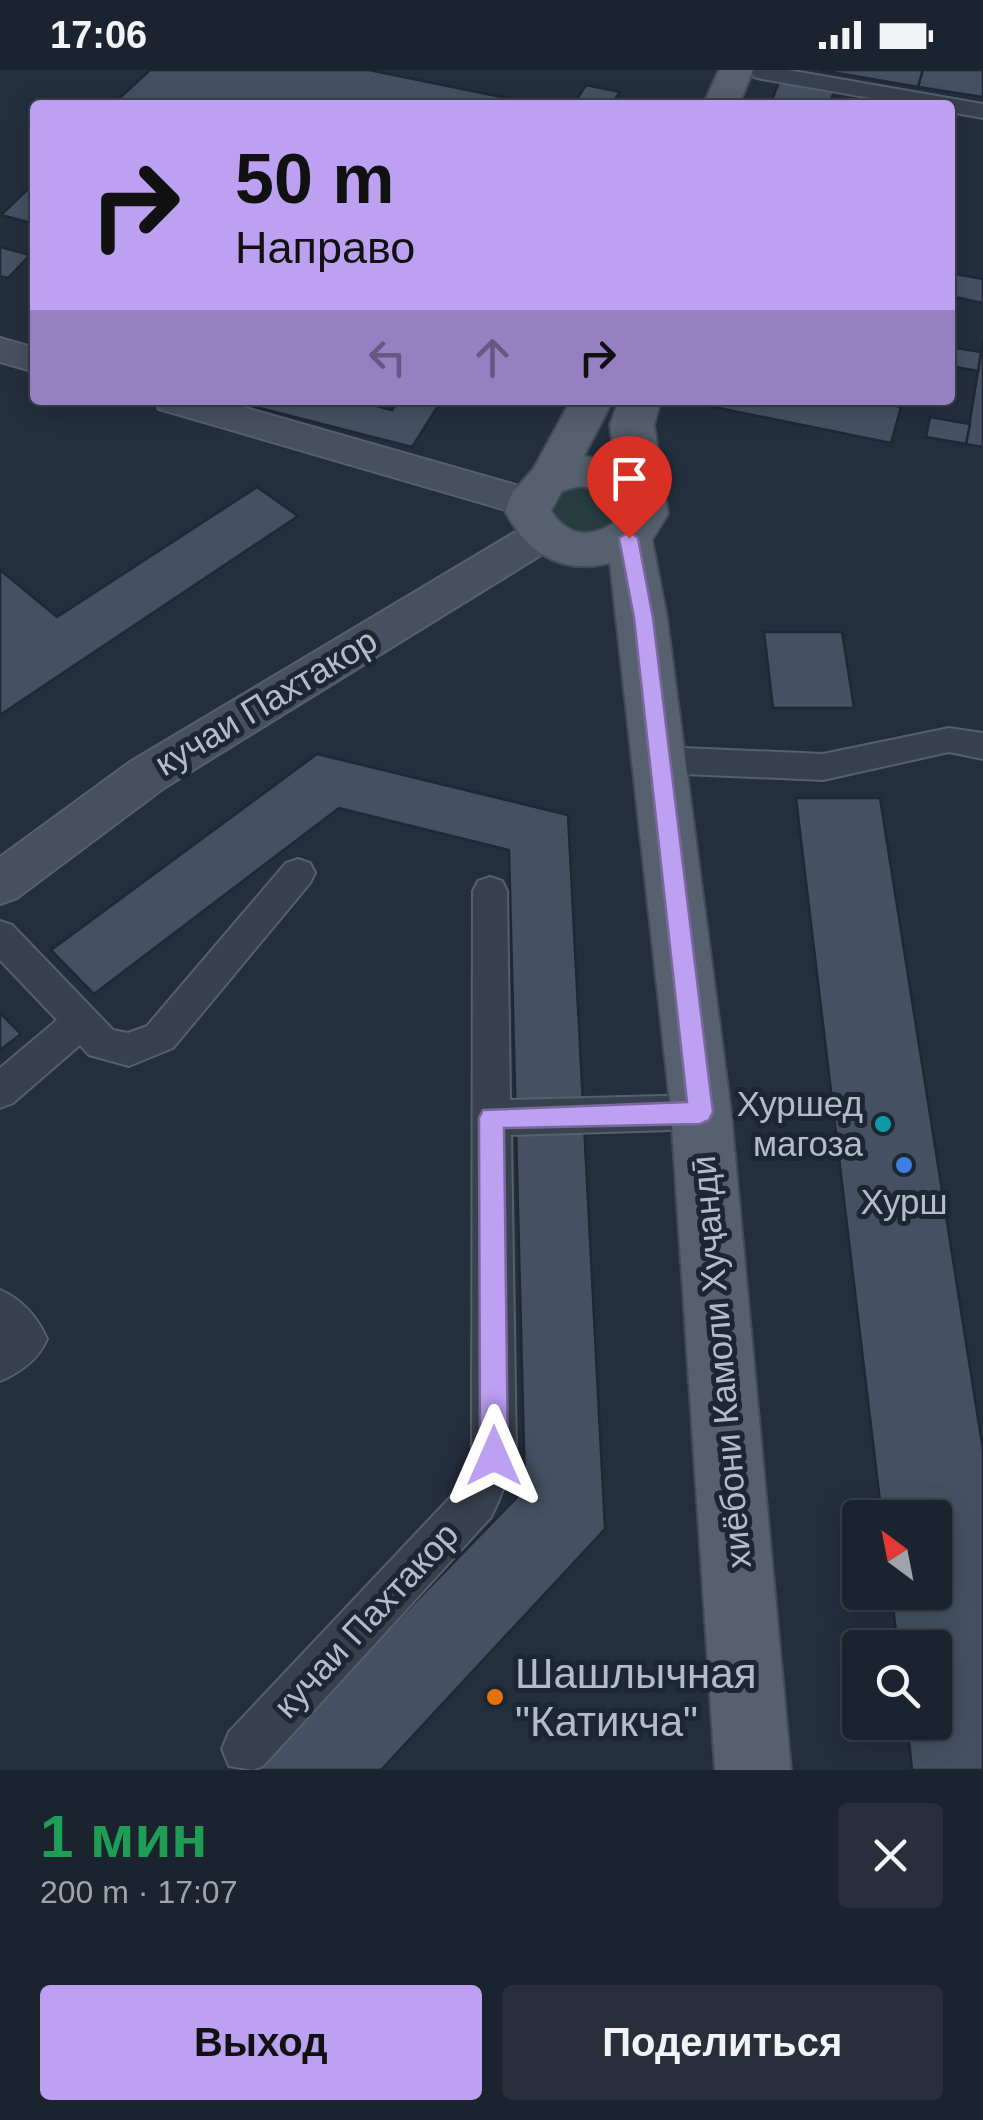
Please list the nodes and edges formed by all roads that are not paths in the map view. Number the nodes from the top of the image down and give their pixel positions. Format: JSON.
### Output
{"nodes":[{"id":1,"x":752,"y":79,"type":"edge"},
{"id":2,"x":727,"y":100,"type":"edge"},
{"id":3,"x":904,"y":100,"type":"edge"},
{"id":4,"x":955,"y":107,"type":"edge"},
{"id":5,"x":983,"y":111,"type":"edge"},
{"id":6,"x":0,"y":350,"type":"edge"},
{"id":7,"x":30,"y":359,"type":"edge"},
{"id":8,"x":188,"y":405,"type":"edge"},
{"id":9,"x":590,"y":405,"type":"edge"},
{"id":10,"x":638,"y":405,"type":"edge"},
{"id":11,"x":545,"y":515,"type":"junction"},
{"id":12,"x":636,"y":520,"type":"junction"},
{"id":13,"x":644,"y":618,"type":"junction"},
{"id":14,"x":983,"y":746,"type":"edge"},
{"id":15,"x":661,"y":760,"type":"junction"},
{"id":16,"x":298,"y":873,"type":"dead end"},
{"id":17,"x":0,"y":884,"type":"edge"},
{"id":18,"x":490,"y":890,"type":"dead end"},
{"id":19,"x":0,"y":936,"type":"edge"},
{"id":20,"x":81,"y":1022,"type":"junction"},
{"id":21,"x":0,"y":1091,"type":"edge"},
{"id":22,"x":700,"y":1112,"type":"junction"},
{"id":23,"x":492,"y":1118,"type":"junction"},
{"id":24,"x":0,"y":1310,"type":"edge"},
{"id":25,"x":0,"y":1360,"type":"edge"},
{"id":26,"x":246,"y":1749,"type":"dead end"},
{"id":27,"x":753,"y":1770,"type":"edge"}],
"edges":[{"from":1,"to":2,"type":"main road"},
{"from":1,"to":3,"type":"street"},
{"from":4,"to":5,"type":"street"},
{"from":6,"to":7,"type":"main road"},
{"from":8,"to":11,"type":"main road"},
{"from":9,"to":11,"type":"main road"},
{"from":10,"to":12,"type":"main road","name":"хиёбони Камоли Хуҷандӣ"},
{"from":11,"to":12,"type":"main road"},
{"from":11,"to":12,"type":"main road"},
{"from":11,"to":13,"type":"main road"},
{"from":11,"to":17,"type":"main road","name":"кучаи Пахтакор"},
{"from":12,"to":13,"type":"main road","name":"хиёбони Камоли Хуҷандӣ"},
{"from":13,"to":15,"type":"main road","name":"хиёбони Камоли Хуҷандӣ"},
{"from":14,"to":15,"type":"street"},
{"from":15,"to":22,"type":"main road","name":"хиёбони Камоли Хуҷандӣ"},
{"from":16,"to":20,"type":"street"},
{"from":18,"to":23,"type":"street","name":"кучаи Пахтакор"},
{"from":19,"to":20,"type":"street"},
{"from":20,"to":21,"type":"street"},
{"from":22,"to":23,"type":"street"},
{"from":22,"to":27,"type":"main road","name":"хиёбони Камоли Хуҷандӣ"},
{"from":23,"to":26,"type":"street","name":"кучаи Пахтакор"},
{"from":24,"to":25,"type":"street"}]}
